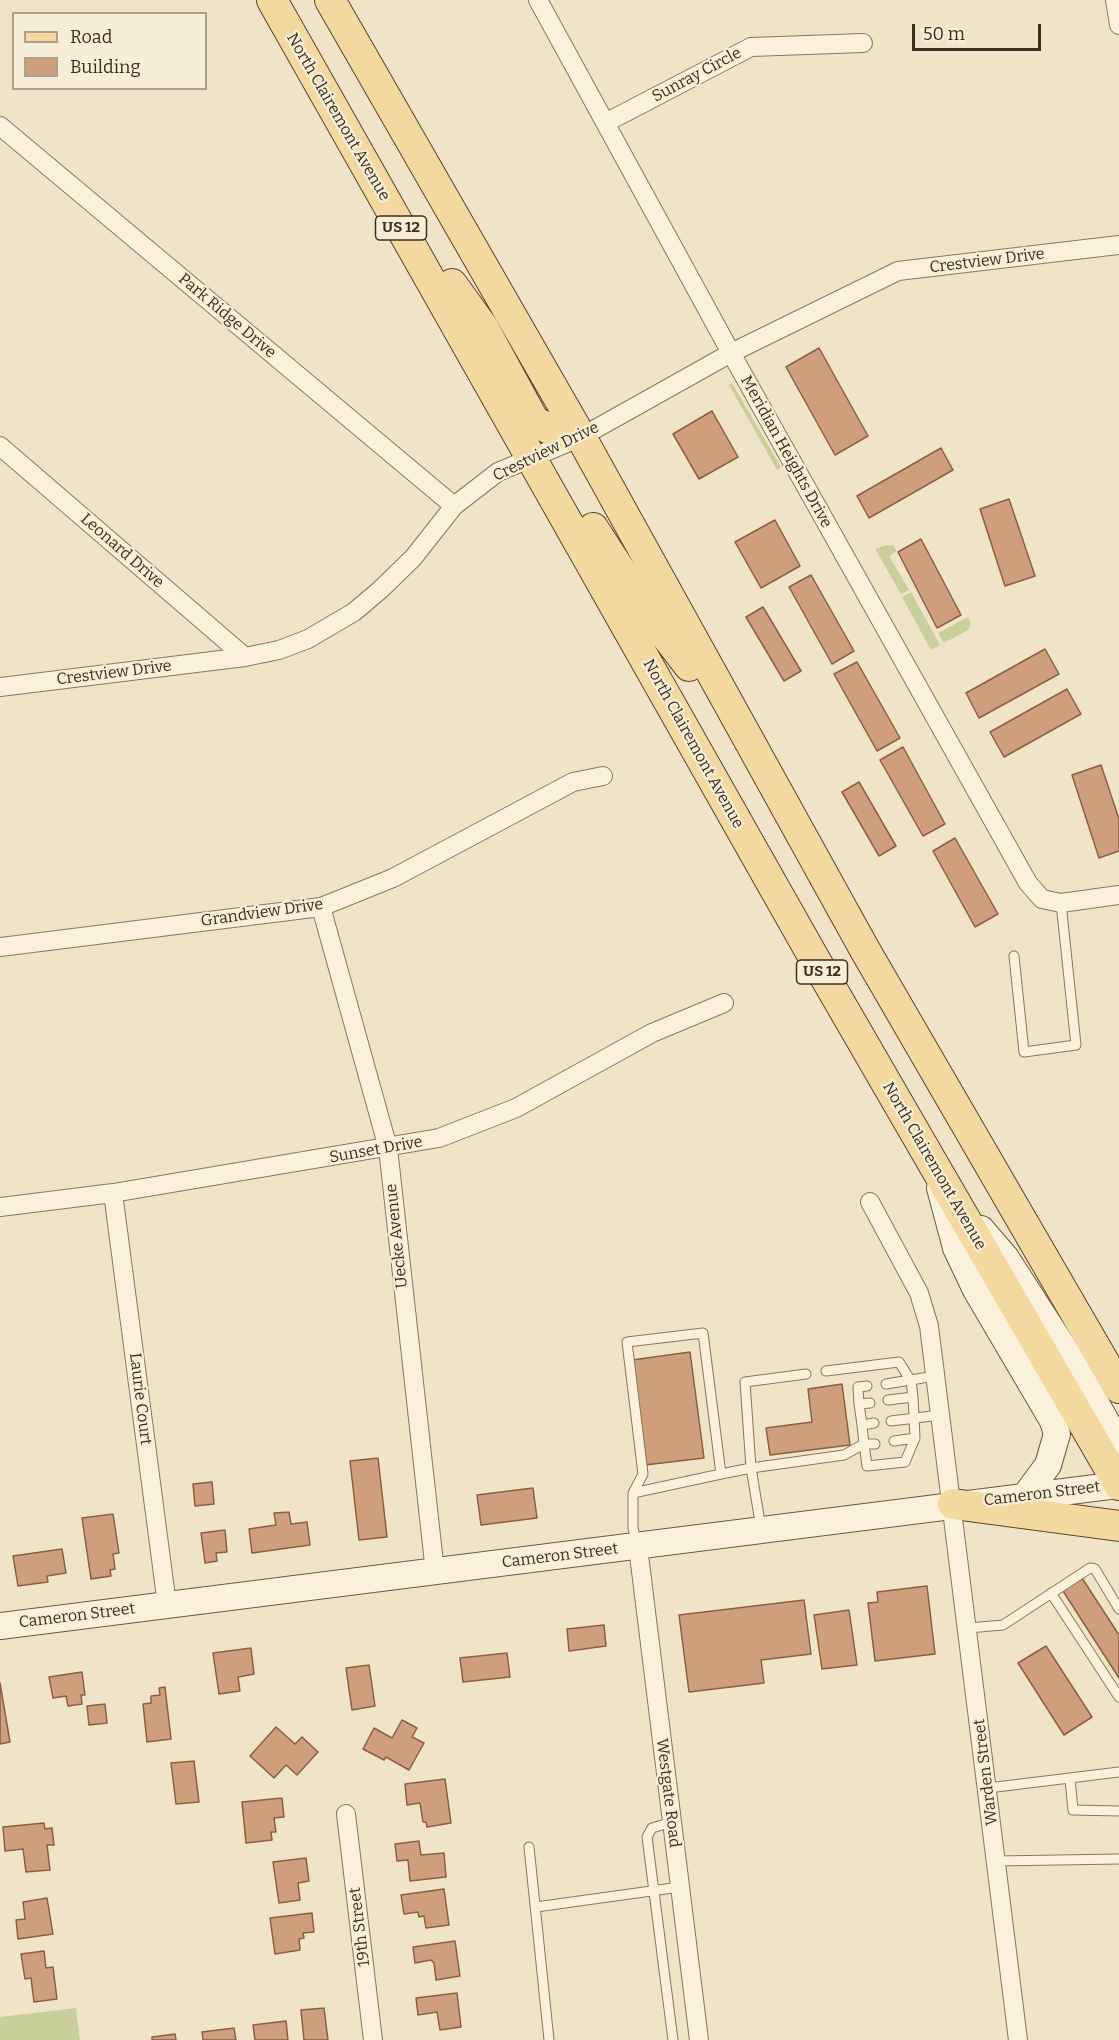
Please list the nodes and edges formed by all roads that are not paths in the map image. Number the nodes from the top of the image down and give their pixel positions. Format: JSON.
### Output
{"nodes":[{"id":1,"x":272,"y":0,"type":"edge"},
{"id":2,"x":330,"y":0,"type":"edge"},
{"id":3,"x":538,"y":0,"type":"edge"},
{"id":4,"x":1115,"y":0,"type":"edge"},
{"id":5,"x":1119,"y":25,"type":"edge"},
{"id":6,"x":863,"y":43,"type":"dead end"},
{"id":7,"x":607,"y":122,"type":"junction"},
{"id":8,"x":0,"y":126,"type":"edge"},
{"id":9,"x":391,"y":210,"type":"junction"},
{"id":10,"x":1119,"y":245,"type":"edge"},
{"id":11,"x":731,"y":353,"type":"junction"},
{"id":12,"x":581,"y":437,"type":"junction"},
{"id":13,"x":0,"y":446,"type":"edge"},
{"id":14,"x":531,"y":456,"type":"junction"},
{"id":15,"x":454,"y":506,"type":"junction"},
{"id":16,"x":245,"y":657,"type":"junction"},
{"id":17,"x":0,"y":687,"type":"edge"},
{"id":18,"x":741,"y":730,"type":"junction"},
{"id":19,"x":603,"y":776,"type":"dead end"},
{"id":20,"x":1119,"y":895,"type":"edge"},
{"id":21,"x":1060,"y":903,"type":"junction"},
{"id":22,"x":321,"y":907,"type":"junction"},
{"id":23,"x":0,"y":947,"type":"edge"},
{"id":24,"x":1014,"y":956,"type":"dead end"},
{"id":25,"x":724,"y":1003,"type":"dead end"},
{"id":26,"x":388,"y":1149,"type":"junction"},
{"id":27,"x":935,"y":1167,"type":"junction"},
{"id":28,"x":113,"y":1193,"type":"junction"},
{"id":29,"x":951,"y":1195,"type":"junction"},
{"id":30,"x":870,"y":1202,"type":"dead end"},
{"id":31,"x":0,"y":1207,"type":"edge"},
{"id":32,"x":855,"y":1367,"type":"junction"},
{"id":33,"x":826,"y":1371,"type":"dead end"},
{"id":34,"x":806,"y":1374,"type":"dead end"},
{"id":35,"x":935,"y":1376,"type":"junction"},
{"id":36,"x":911,"y":1381,"type":"junction"},
{"id":37,"x":886,"y":1384,"type":"dead end"},
{"id":38,"x":1119,"y":1388,"type":"edge"},
{"id":39,"x":913,"y":1397,"type":"junction"},
{"id":40,"x":888,"y":1400,"type":"dead end"},
{"id":41,"x":870,"y":1402,"type":"dead end"},
{"id":42,"x":859,"y":1404,"type":"junction"},
{"id":43,"x":940,"y":1415,"type":"junction"},
{"id":44,"x":916,"y":1419,"type":"junction"},
{"id":45,"x":891,"y":1421,"type":"dead end"},
{"id":46,"x":874,"y":1424,"type":"dead end"},
{"id":47,"x":862,"y":1425,"type":"junction"},
{"id":48,"x":915,"y":1438,"type":"junction"},
{"id":49,"x":894,"y":1441,"type":"dead end"},
{"id":50,"x":864,"y":1444,"type":"junction"},
{"id":51,"x":875,"y":1444,"type":"dead end"},
{"id":52,"x":1119,"y":1444,"type":"edge"},
{"id":53,"x":751,"y":1468,"type":"junction"},
{"id":54,"x":721,"y":1474,"type":"junction"},
{"id":55,"x":1119,"y":1485,"type":"edge"},
{"id":56,"x":633,"y":1493,"type":"junction"},
{"id":57,"x":1025,"y":1496,"type":"junction"},
{"id":58,"x":953,"y":1504,"type":"junction"},
{"id":59,"x":1119,"y":1526,"type":"edge"},
{"id":60,"x":761,"y":1530,"type":"junction"},
{"id":61,"x":638,"y":1546,"type":"junction"},
{"id":62,"x":435,"y":1572,"type":"junction"},
{"id":63,"x":1051,"y":1593,"type":"junction"},
{"id":64,"x":167,"y":1605,"type":"junction"},
{"id":65,"x":1119,"y":1609,"type":"edge"},
{"id":66,"x":0,"y":1626,"type":"edge"},
{"id":67,"x":968,"y":1628,"type":"junction"},
{"id":68,"x":1119,"y":1697,"type":"edge"},
{"id":69,"x":1119,"y":1772,"type":"edge"},
{"id":70,"x":1070,"y":1779,"type":"junction"},
{"id":71,"x":988,"y":1788,"type":"junction"},
{"id":72,"x":1119,"y":1811,"type":"edge"},
{"id":73,"x":346,"y":1814,"type":"dead end"},
{"id":74,"x":672,"y":1822,"type":"junction"},
{"id":75,"x":529,"y":1847,"type":"dead end"},
{"id":76,"x":1119,"y":1859,"type":"edge"},
{"id":77,"x":997,"y":1861,"type":"junction"},
{"id":78,"x":680,"y":1887,"type":"junction"},
{"id":79,"x":653,"y":1891,"type":"junction"},
{"id":80,"x":536,"y":1907,"type":"junction"},
{"id":81,"x":373,"y":2040,"type":"edge"},
{"id":82,"x":549,"y":2040,"type":"edge"},
{"id":83,"x":673,"y":2040,"type":"edge"},
{"id":84,"x":699,"y":2040,"type":"edge"},
{"id":85,"x":1018,"y":2040,"type":"edge"}],
"edges":[{"from":1,"to":9,"type":"main road","name":"North Clairemont Avenue","number":"US 12"},
{"from":2,"to":12,"type":"main road","number":"US 12"},
{"from":3,"to":7,"type":"street","name":"Meridian Heights Drive"},
{"from":4,"to":5,"type":"street"},
{"from":6,"to":7,"type":"street","name":"Sunray Circle"},
{"from":7,"to":11,"type":"street","name":"Meridian Heights Drive"},
{"from":8,"to":15,"type":"street","name":"Park Ridge Drive"},
{"from":9,"to":12,"type":"main road"},
{"from":9,"to":14,"type":"main road","name":"North Clairemont Avenue","number":"US 12"},
{"from":10,"to":11,"type":"street","name":"Crestview Drive"},
{"from":11,"to":12,"type":"street","name":"Crestview Drive"},
{"from":11,"to":21,"type":"street","name":"Meridian Heights Drive"},
{"from":12,"to":14,"type":"street","name":"Crestview Drive"},
{"from":12,"to":18,"type":"main road","number":"US 12"},
{"from":13,"to":16,"type":"street","name":"Leonard Drive"},
{"from":14,"to":15,"type":"street","name":"Crestview Drive"},
{"from":14,"to":18,"type":"main road"},
{"from":14,"to":27,"type":"main road","name":"North Clairemont Avenue","number":"US 12"},
{"from":15,"to":16,"type":"street","name":"Crestview Drive"},
{"from":16,"to":17,"type":"street","name":"Crestview Drive"},
{"from":18,"to":38,"type":"main road","number":"US 12"},
{"from":19,"to":22,"type":"street","name":"Grandview Drive"},
{"from":20,"to":21,"type":"street"},
{"from":21,"to":24,"type":"lane"},
{"from":22,"to":23,"type":"street","name":"Grandview Drive"},
{"from":22,"to":26,"type":"street","name":"Uecke Avenue"},
{"from":25,"to":26,"type":"street","name":"Sunset Drive"},
{"from":26,"to":28,"type":"street","name":"Sunset Drive"},
{"from":26,"to":62,"type":"street","name":"Uecke Avenue"},
{"from":27,"to":29,"type":"main road","name":"North Clairemont Avenue","number":"US 12"},
{"from":27,"to":57,"type":"main road"},
{"from":28,"to":31,"type":"street","name":"Sunset Drive"},
{"from":28,"to":64,"type":"street","name":"Laurie Court"},
{"from":29,"to":52,"type":"main road"},
{"from":29,"to":55,"type":"main road","name":"North Clairemont Avenue","number":"US 12"},
{"from":30,"to":35,"type":"street","name":"Warden Street"},
{"from":32,"to":33,"type":"lane"},
{"from":32,"to":36,"type":"lane"},
{"from":32,"to":42,"type":"lane"},
{"from":34,"to":53,"type":"lane"},
{"from":35,"to":36,"type":"lane"},
{"from":35,"to":43,"type":"street","name":"Warden Street"},
{"from":36,"to":37,"type":"lane"},
{"from":36,"to":39,"type":"lane"},
{"from":39,"to":40,"type":"lane"},
{"from":39,"to":44,"type":"lane"},
{"from":41,"to":42,"type":"lane"},
{"from":42,"to":47,"type":"lane"},
{"from":43,"to":44,"type":"lane"},
{"from":43,"to":58,"type":"street","name":"Warden Street"},
{"from":44,"to":45,"type":"lane"},
{"from":44,"to":48,"type":"lane"},
{"from":46,"to":47,"type":"lane"},
{"from":47,"to":50,"type":"lane"},
{"from":48,"to":49,"type":"lane"},
{"from":48,"to":50,"type":"lane"},
{"from":50,"to":51,"type":"lane"},
{"from":50,"to":53,"type":"lane"},
{"from":53,"to":54,"type":"lane"},
{"from":53,"to":60,"type":"lane"},
{"from":54,"to":56,"type":"lane"},
{"from":54,"to":56,"type":"lane"},
{"from":55,"to":57,"type":"main road","name":"Cameron Street"},
{"from":56,"to":61,"type":"lane"},
{"from":57,"to":58,"type":"main road","name":"Cameron Street"},
{"from":58,"to":59,"type":"main road"},
{"from":58,"to":60,"type":"main road","name":"Cameron Street"},
{"from":58,"to":67,"type":"street","name":"Warden Street"},
{"from":60,"to":61,"type":"main road","name":"Cameron Street"},
{"from":61,"to":62,"type":"main road","name":"Cameron Street"},
{"from":61,"to":74,"type":"street","name":"Westgate Road"},
{"from":62,"to":64,"type":"main road","name":"Cameron Street"},
{"from":63,"to":65,"type":"lane"},
{"from":63,"to":67,"type":"lane"},
{"from":63,"to":68,"type":"lane"},
{"from":64,"to":66,"type":"main road","name":"Cameron Street"},
{"from":67,"to":71,"type":"street","name":"Warden Street"},
{"from":69,"to":70,"type":"lane"},
{"from":70,"to":71,"type":"lane"},
{"from":70,"to":72,"type":"lane"},
{"from":71,"to":77,"type":"street","name":"Warden Street"},
{"from":73,"to":81,"type":"street","name":"19th Street"},
{"from":74,"to":78,"type":"street","name":"Westgate Road"},
{"from":74,"to":79,"type":"lane"},
{"from":75,"to":80,"type":"lane"},
{"from":76,"to":77,"type":"lane"},
{"from":77,"to":85,"type":"street","name":"Warden Street"},
{"from":78,"to":79,"type":"lane"},
{"from":78,"to":84,"type":"street","name":"Westgate Road"},
{"from":79,"to":80,"type":"lane"},
{"from":79,"to":83,"type":"lane"},
{"from":80,"to":82,"type":"lane"}]}
